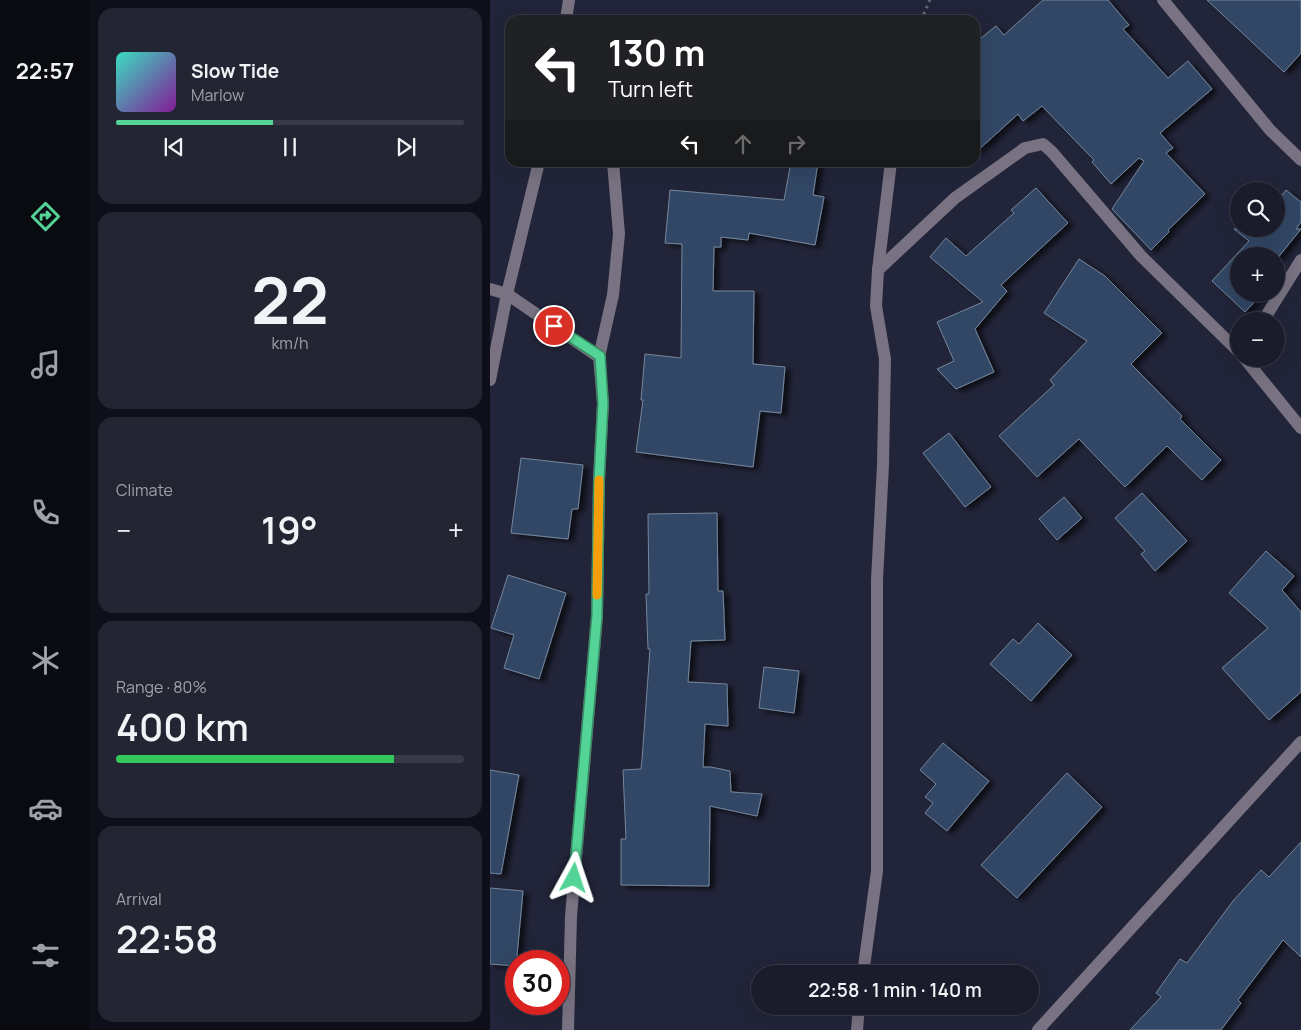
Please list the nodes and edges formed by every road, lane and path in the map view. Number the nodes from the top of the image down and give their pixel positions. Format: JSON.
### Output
{"nodes":[{"id":1,"x":569,"y":0,"type":"edge"},
{"id":2,"x":930,"y":0,"type":"edge"},
{"id":3,"x":1163,"y":0,"type":"edge"},
{"id":4,"x":567,"y":15,"type":"edge"},
{"id":5,"x":924,"y":15,"type":"edge"},
{"id":6,"x":1301,"y":160,"type":"edge"},
{"id":7,"x":538,"y":167,"type":"edge"},
{"id":8,"x":613,"y":167,"type":"edge"},
{"id":9,"x":890,"y":167,"type":"edge"},
{"id":10,"x":1301,"y":260,"type":"edge"},
{"id":11,"x":878,"y":270,"type":"junction"},
{"id":12,"x":490,"y":289,"type":"edge"},
{"id":13,"x":508,"y":294,"type":"junction"},
{"id":14,"x":1269,"y":312,"type":"edge"},
{"id":15,"x":1230,"y":343,"type":"edge"},
{"id":16,"x":600,"y":356,"type":"junction"},
{"id":17,"x":1251,"y":367,"type":"edge"},
{"id":18,"x":490,"y":380,"type":"edge"},
{"id":19,"x":1301,"y":428,"type":"edge"},
{"id":20,"x":1301,"y":742,"type":"edge"},
{"id":21,"x":864,"y":965,"type":"edge"},
{"id":22,"x":859,"y":1015,"type":"edge"},
{"id":23,"x":568,"y":1030,"type":"edge"},
{"id":24,"x":858,"y":1030,"type":"edge"},
{"id":25,"x":1038,"y":1030,"type":"edge"}],
"edges":[{"from":1,"to":4,"type":"street"},
{"from":2,"to":5,"type":"path"},
{"from":3,"to":6,"type":"street"},
{"from":7,"to":13,"type":"street"},
{"from":8,"to":16,"type":"street"},
{"from":9,"to":11,"type":"street"},
{"from":10,"to":14,"type":"street"},
{"from":11,"to":15,"type":"street"},
{"from":11,"to":21,"type":"street"},
{"from":12,"to":13,"type":"street"},
{"from":13,"to":16,"type":"street"},
{"from":13,"to":18,"type":"street"},
{"from":16,"to":23,"type":"street"},
{"from":17,"to":19,"type":"street"},
{"from":20,"to":25,"type":"street"},
{"from":22,"to":24,"type":"street"}]}
